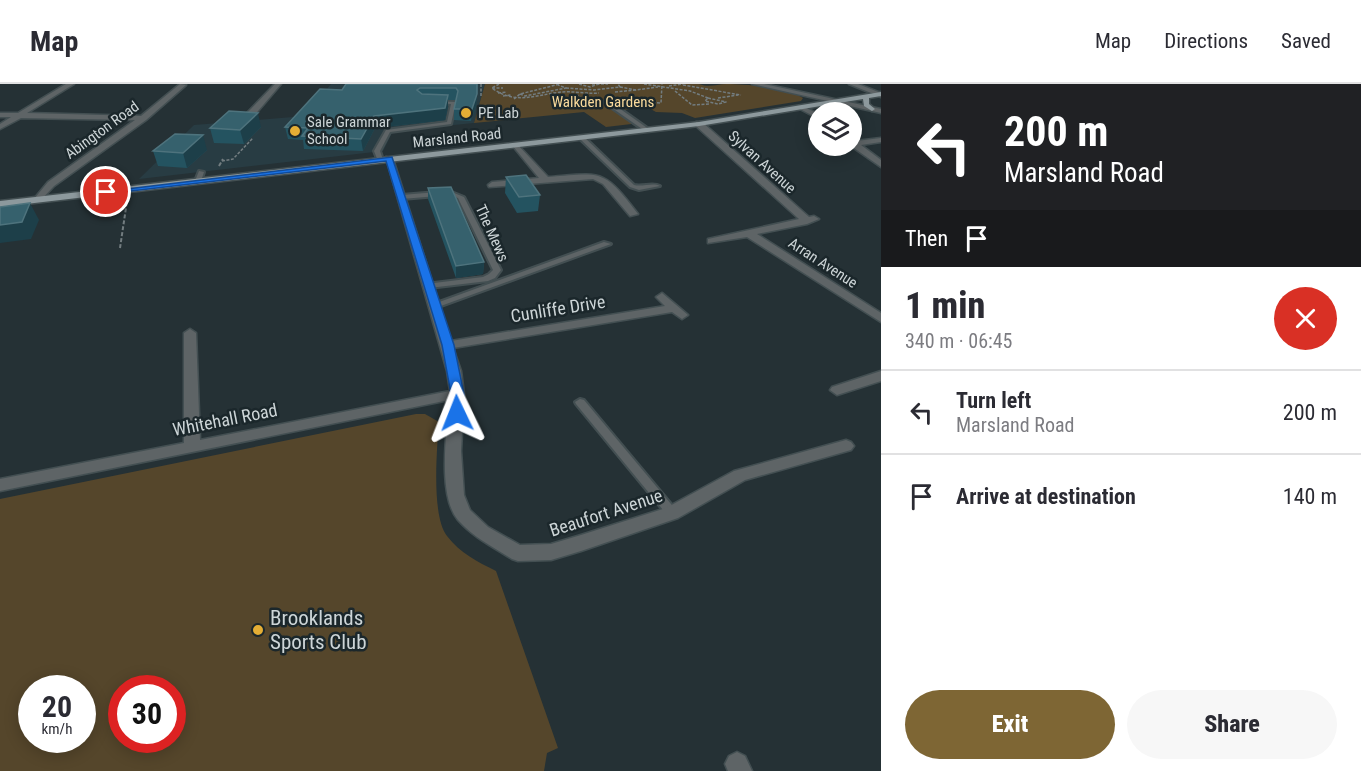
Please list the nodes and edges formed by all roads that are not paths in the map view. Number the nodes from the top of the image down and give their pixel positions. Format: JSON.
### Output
{"nodes":[{"id":1,"x":71,"y":84,"type":"edge"},
{"id":2,"x":278,"y":84,"type":"edge"},
{"id":3,"x":755,"y":84,"type":"edge"},
{"id":4,"x":852,"y":84,"type":"edge"},
{"id":5,"x":183,"y":85,"type":"edge"},
{"id":6,"x":880,"y":94,"type":"edge"},
{"id":7,"x":808,"y":96,"type":"junction"},
{"id":8,"x":866,"y":97,"type":"junction"},
{"id":9,"x":422,"y":102,"type":"edge"},
{"id":10,"x":607,"y":102,"type":"dead end"},
{"id":11,"x":838,"y":102,"type":"joint"},
{"id":12,"x":806,"y":108,"type":"joint"},
{"id":13,"x":862,"y":108,"type":"edge"},
{"id":14,"x":872,"y":110,"type":"junction"},
{"id":15,"x":881,"y":111,"type":"edge"},
{"id":16,"x":0,"y":115,"type":"edge"},
{"id":17,"x":22,"y":115,"type":"junction"},
{"id":18,"x":143,"y":118,"type":"junction"},
{"id":19,"x":247,"y":118,"type":"edge"},
{"id":20,"x":699,"y":124,"type":"junction"},
{"id":21,"x":0,"y":127,"type":"edge"},
{"id":22,"x":647,"y":130,"type":"junction"},
{"id":23,"x":581,"y":137,"type":"junction"},
{"id":24,"x":881,"y":140,"type":"edge"},
{"id":25,"x":862,"y":142,"type":"edge"},
{"id":26,"x":516,"y":145,"type":"junction"},
{"id":27,"x":862,"y":150,"type":"edge"},
{"id":28,"x":385,"y":159,"type":"junction"},
{"id":29,"x":881,"y":164,"type":"edge"},
{"id":30,"x":201,"y":172,"type":"dead end"},
{"id":31,"x":545,"y":180,"type":"junction"},
{"id":32,"x":198,"y":181,"type":"junction"},
{"id":33,"x":492,"y":185,"type":"dead end"},
{"id":34,"x":657,"y":186,"type":"dead end"},
{"id":35,"x":402,"y":197,"type":"junction"},
{"id":36,"x":39,"y":199,"type":"junction"},
{"id":37,"x":5,"y":203,"type":"edge"},
{"id":38,"x":0,"y":212,"type":"edge"},
{"id":39,"x":633,"y":214,"type":"dead end"},
{"id":40,"x":748,"y":233,"type":"junction"},
{"id":41,"x":712,"y":241,"type":"dead end"},
{"id":42,"x":607,"y":244,"type":"dead end"},
{"id":43,"x":429,"y":286,"type":"junction"},
{"id":44,"x":662,"y":297,"type":"dead end"},
{"id":45,"x":435,"y":305,"type":"junction"},
{"id":46,"x":881,"y":318,"type":"edge"},
{"id":47,"x":190,"y":333,"type":"dead end"},
{"id":48,"x":448,"y":345,"type":"junction"},
{"id":49,"x":881,"y":376,"type":"edge"},
{"id":50,"x":837,"y":390,"type":"dead end"},
{"id":51,"x":457,"y":394,"type":"junction"},
{"id":52,"x":580,"y":402,"type":"dead end"},
{"id":53,"x":192,"y":446,"type":"junction"},
{"id":54,"x":846,"y":446,"type":"dead end"},
{"id":55,"x":0,"y":485,"type":"edge"},
{"id":56,"x":672,"y":513,"type":"junction"}],
"edges":[{"from":1,"to":17,"type":"street"},
{"from":2,"to":19,"type":"street"},
{"from":3,"to":7,"type":"street"},
{"from":4,"to":6,"type":"street"},
{"from":5,"to":18,"type":"street","name":"Abington Road"},
{"from":6,"to":8,"type":"main road","name":"Marsland Road"},
{"from":7,"to":11,"type":"street"},
{"from":7,"to":12,"type":"main road"},
{"from":8,"to":11,"type":"main road","name":"Marsland Road"},
{"from":8,"to":14,"type":"main road"},
{"from":9,"to":28,"type":"lane"},
{"from":10,"to":22,"type":"lane"},
{"from":12,"to":20,"type":"main road","name":"Marsland Road"},
{"from":13,"to":14,"type":"street"},
{"from":14,"to":15,"type":"street"},
{"from":16,"to":17,"type":"street"},
{"from":17,"to":18,"type":"street"},
{"from":17,"to":21,"type":"street"},
{"from":18,"to":36,"type":"street","name":"Abington Road"},
{"from":20,"to":22,"type":"main road","name":"Marsland Road"},
{"from":20,"to":40,"type":"street","name":"Sylvan Avenue"},
{"from":22,"to":23,"type":"main road","name":"Marsland Road"},
{"from":23,"to":26,"type":"main road","name":"Marsland Road"},
{"from":23,"to":34,"type":"lane"},
{"from":24,"to":25,"type":"street"},
{"from":26,"to":28,"type":"main road","name":"Marsland Road"},
{"from":26,"to":31,"type":"street"},
{"from":27,"to":29,"type":"street"},
{"from":28,"to":32,"type":"main road","name":"Marsland Road"},
{"from":28,"to":35,"type":"street","name":"Beaufort Avenue"},
{"from":30,"to":32,"type":"lane"},
{"from":31,"to":33,"type":"street"},
{"from":31,"to":39,"type":"street"},
{"from":32,"to":36,"type":"main road","name":"Marsland Road"},
{"from":35,"to":43,"type":"street","name":"Beaufort Avenue"},
{"from":35,"to":43,"type":"lane","name":"The Mews"},
{"from":36,"to":37,"type":"main road","name":"Marsland Road"},
{"from":37,"to":38,"type":"lane"},
{"from":40,"to":41,"type":"street"},
{"from":40,"to":46,"type":"street","name":"Arran Avenue"},
{"from":42,"to":45,"type":"lane"},
{"from":43,"to":45,"type":"street","name":"Beaufort Avenue"},
{"from":44,"to":48,"type":"street","name":"Cunliffe Drive"},
{"from":45,"to":48,"type":"street","name":"Beaufort Avenue"},
{"from":47,"to":53,"type":"street"},
{"from":48,"to":51,"type":"street","name":"Beaufort Avenue"},
{"from":49,"to":50,"type":"street"},
{"from":51,"to":53,"type":"street","name":"Whitehall Road"},
{"from":51,"to":56,"type":"street","name":"Beaufort Avenue"},
{"from":52,"to":56,"type":"lane"},
{"from":53,"to":55,"type":"street","name":"Whitehall Road"},
{"from":54,"to":56,"type":"street","name":"Beaufort Avenue"}]}
